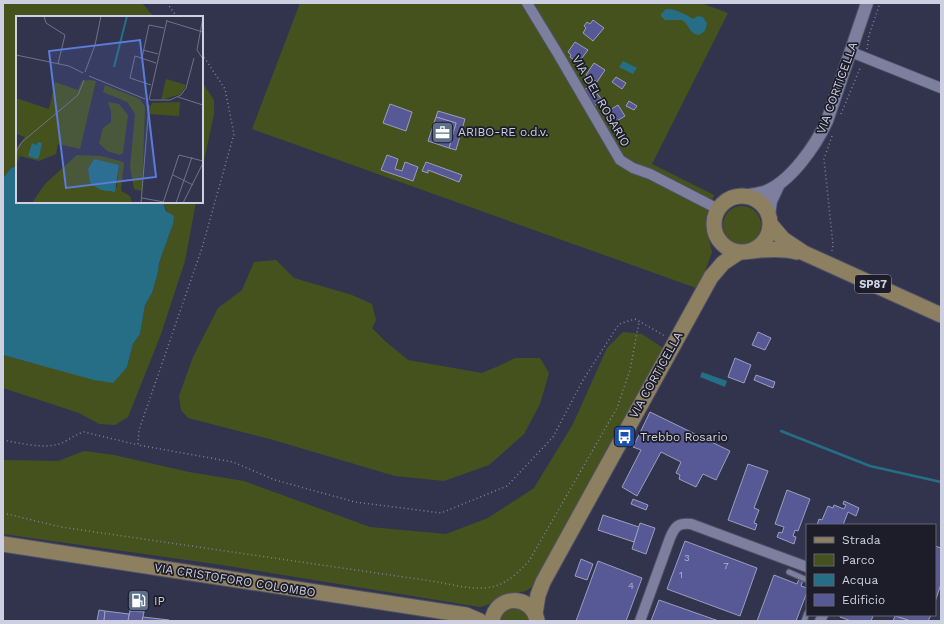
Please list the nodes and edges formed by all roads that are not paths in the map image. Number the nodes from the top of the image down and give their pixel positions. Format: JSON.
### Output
{"nodes":[{"id":1,"x":527,"y":3,"type":"edge"},
{"id":2,"x":867,"y":3,"type":"edge"},
{"id":3,"x":851,"y":52,"type":"junction"},
{"id":4,"x":941,"y":88,"type":"edge"},
{"id":5,"x":779,"y":184,"type":"junction"},
{"id":6,"x":742,"y":196,"type":"junction"},
{"id":7,"x":718,"y":209,"type":"junction"},
{"id":8,"x":770,"y":220,"type":"junction"},
{"id":9,"x":717,"y":237,"type":"junction"},
{"id":10,"x":745,"y":252,"type":"junction"},
{"id":11,"x":804,"y":253,"type":"junction"},
{"id":12,"x":711,"y":277,"type":"junction"},
{"id":13,"x":941,"y":315,"type":"edge"},
{"id":14,"x":3,"y":544,"type":"edge"},
{"id":15,"x":806,"y":567,"type":"edge"},
{"id":16,"x":789,"y":572,"type":"dead end"},
{"id":17,"x":806,"y":580,"type":"edge"},
{"id":18,"x":543,"y":582,"type":"junction"},
{"id":19,"x":514,"y":600,"type":"junction"},
{"id":20,"x":495,"y":615,"type":"edge"},
{"id":21,"x":466,"y":616,"type":"junction"},
{"id":22,"x":537,"y":619,"type":"edge"},
{"id":23,"x":480,"y":621,"type":"edge"},
{"id":24,"x":640,"y":621,"type":"edge"}],
"edges":[{"from":1,"to":7,"type":"street","name":"VIA DEL ROSARIO"},
{"from":2,"to":3,"type":"street","name":"VIA CORTICELLA"},
{"from":3,"to":4,"type":"street"},
{"from":3,"to":5,"type":"street","name":"VIA CORTICELLA"},
{"from":5,"to":6,"type":"street","name":"VIA CORTICELLA"},
{"from":5,"to":8,"type":"street","name":"VIA CORTICELLA"},
{"from":6,"to":7,"type":"main road"},
{"from":6,"to":8,"type":"main road"},
{"from":7,"to":9,"type":"main road"},
{"from":8,"to":10,"type":"main road"},
{"from":8,"to":11,"type":"main road","number":"SP87"},
{"from":9,"to":10,"type":"main road"},
{"from":9,"to":12,"type":"main road"},
{"from":10,"to":11,"type":"main road","number":"SP87"},
{"from":10,"to":12,"type":"main road","name":"VIA CORTICELLA"},
{"from":11,"to":13,"type":"main road","number":"SP87"},
{"from":12,"to":18,"type":"main road","name":"VIA CORTICELLA"},
{"from":14,"to":21,"type":"main road","name":"VIA CRISTOFORO COLOMBO"},
{"from":15,"to":24,"type":"street"},
{"from":16,"to":17,"type":"lane"},
{"from":18,"to":19,"type":"main road","name":"VIA CRISTOFORO COLOMBO"},
{"from":18,"to":22,"type":"main road","name":"VIA CORTICELLA"},
{"from":19,"to":20,"type":"main road","name":"VIA CRISTOFORO COLOMBO"},
{"from":19,"to":22,"type":"main road"},
{"from":20,"to":21,"type":"main road","name":"VIA CRISTOFORO COLOMBO"},
{"from":21,"to":23,"type":"main road","name":"VIA CRISTOFORO COLOMBO"}]}
